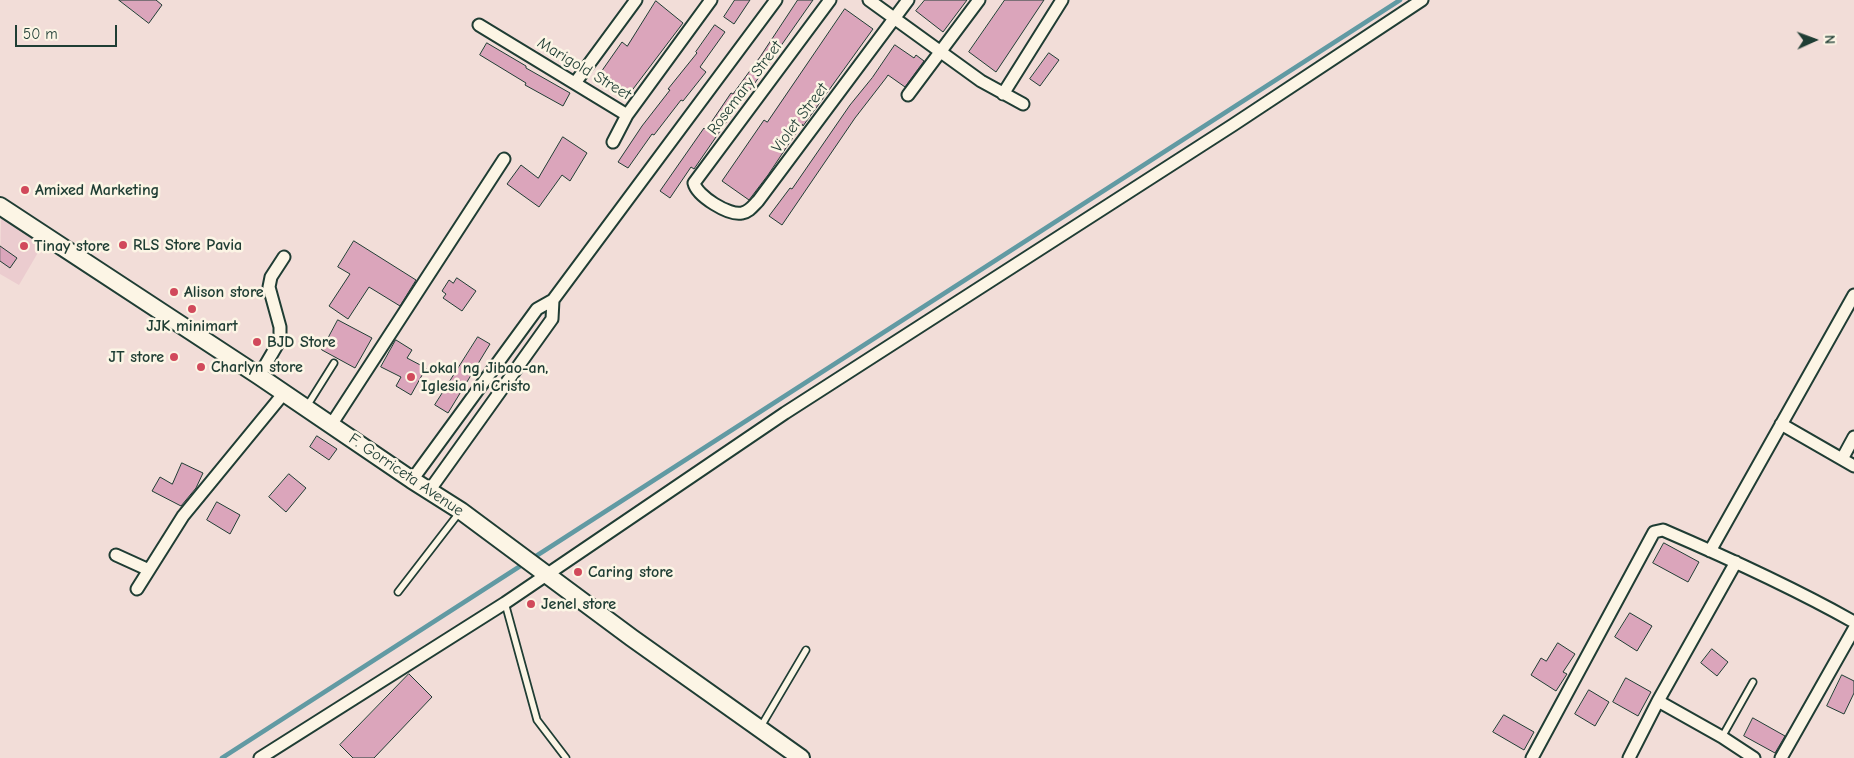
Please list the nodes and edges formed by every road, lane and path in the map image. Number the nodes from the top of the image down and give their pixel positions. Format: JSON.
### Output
{"nodes":[{"id":1,"x":636,"y":0,"type":"edge"},
{"id":2,"x":710,"y":0,"type":"edge"},
{"id":3,"x":776,"y":0,"type":"edge"},
{"id":4,"x":830,"y":0,"type":"edge"},
{"id":5,"x":870,"y":0,"type":"edge"},
{"id":6,"x":908,"y":0,"type":"edge"},
{"id":7,"x":979,"y":0,"type":"edge"},
{"id":8,"x":1062,"y":0,"type":"edge"},
{"id":9,"x":1422,"y":0,"type":"edge"},
{"id":10,"x":895,"y":18,"type":"junction"},
{"id":11,"x":479,"y":25,"type":"dead end"},
{"id":12,"x":940,"y":51,"type":"junction"},
{"id":13,"x":575,"y":83,"type":"junction"},
{"id":14,"x":1003,"y":94,"type":"junction"},
{"id":15,"x":908,"y":95,"type":"dead end"},
{"id":16,"x":1023,"y":104,"type":"dead end"},
{"id":17,"x":628,"y":115,"type":"junction"},
{"id":18,"x":613,"y":142,"type":"dead end"},
{"id":19,"x":504,"y":159,"type":"dead end"},
{"id":20,"x":701,"y":195,"type":"joint"},
{"id":21,"x":0,"y":206,"type":"edge"},
{"id":22,"x":284,"y":257,"type":"dead end"},
{"id":23,"x":1854,"y":295,"type":"edge"},
{"id":24,"x":554,"y":300,"type":"junction"},
{"id":25,"x":334,"y":363,"type":"dead end"},
{"id":26,"x":259,"y":376,"type":"junction"},
{"id":27,"x":284,"y":393,"type":"junction"},
{"id":28,"x":306,"y":408,"type":"junction"},
{"id":29,"x":1781,"y":424,"type":"junction"},
{"id":30,"x":331,"y":425,"type":"junction"},
{"id":31,"x":1854,"y":437,"type":"edge"},
{"id":32,"x":1842,"y":459,"type":"junction"},
{"id":33,"x":1854,"y":466,"type":"edge"},
{"id":34,"x":412,"y":480,"type":"junction"},
{"id":35,"x":429,"y":491,"type":"junction"},
{"id":36,"x":461,"y":511,"type":"junction"},
{"id":37,"x":1710,"y":551,"type":"junction"},
{"id":38,"x":116,"y":555,"type":"dead end"},
{"id":39,"x":1736,"y":562,"type":"junction"},
{"id":40,"x":149,"y":570,"type":"junction"},
{"id":41,"x":547,"y":575,"type":"junction"},
{"id":42,"x":137,"y":589,"type":"dead end"},
{"id":43,"x":398,"y":592,"type":"dead end"},
{"id":44,"x":505,"y":602,"type":"junction"},
{"id":45,"x":1854,"y":622,"type":"edge"},
{"id":46,"x":1854,"y":630,"type":"edge"},
{"id":47,"x":806,"y":650,"type":"dead end"},
{"id":48,"x":1754,"y":682,"type":"dead end"},
{"id":49,"x":1658,"y":701,"type":"junction"},
{"id":50,"x":759,"y":730,"type":"junction"},
{"id":51,"x":1722,"y":737,"type":"junction"},
{"id":52,"x":260,"y":758,"type":"edge"},
{"id":53,"x":566,"y":758,"type":"edge"},
{"id":54,"x":801,"y":758,"type":"edge"},
{"id":55,"x":1532,"y":758,"type":"edge"},
{"id":56,"x":1629,"y":758,"type":"edge"},
{"id":57,"x":1754,"y":758,"type":"edge"},
{"id":58,"x":1781,"y":758,"type":"edge"}],
"edges":[{"from":1,"to":13,"type":"street"},
{"from":2,"to":17,"type":"street","name":"Marigold Street"},
{"from":3,"to":24,"type":"street"},
{"from":4,"to":20,"type":"street","name":"Rosemary Street"},
{"from":5,"to":10,"type":"street"},
{"from":6,"to":10,"type":"street","name":"Violet Street"},
{"from":7,"to":12,"type":"street"},
{"from":8,"to":14,"type":"street"},
{"from":9,"to":41,"type":"street"},
{"from":10,"to":12,"type":"street"},
{"from":10,"to":20,"type":"street","name":"Violet Street"},
{"from":11,"to":13,"type":"street","name":"Marigold Street"},
{"from":12,"to":14,"type":"street"},
{"from":12,"to":15,"type":"street"},
{"from":13,"to":17,"type":"street","name":"Marigold Street"},
{"from":14,"to":16,"type":"street"},
{"from":17,"to":18,"type":"street"},
{"from":19,"to":30,"type":"street"},
{"from":21,"to":26,"type":"main road","name":"F. Gorriceta Avenue"},
{"from":22,"to":26,"type":"street"},
{"from":23,"to":29,"type":"street"},
{"from":24,"to":34,"type":"street"},
{"from":24,"to":35,"type":"street"},
{"from":25,"to":28,"type":"lane"},
{"from":26,"to":27,"type":"main road","name":"F. Gorriceta Avenue"},
{"from":27,"to":28,"type":"main road","name":"F. Gorriceta Avenue"},
{"from":27,"to":40,"type":"street"},
{"from":28,"to":30,"type":"main road","name":"F. Gorriceta Avenue"},
{"from":29,"to":32,"type":"street"},
{"from":29,"to":37,"type":"street"},
{"from":30,"to":34,"type":"main road","name":"F. Gorriceta Avenue"},
{"from":31,"to":32,"type":"street"},
{"from":32,"to":33,"type":"street"},
{"from":34,"to":35,"type":"main road","name":"F. Gorriceta Avenue"},
{"from":35,"to":36,"type":"main road","name":"F. Gorriceta Avenue"},
{"from":36,"to":41,"type":"main road","name":"F. Gorriceta Avenue"},
{"from":36,"to":43,"type":"lane"},
{"from":37,"to":39,"type":"street"},
{"from":37,"to":55,"type":"street"},
{"from":38,"to":40,"type":"street"},
{"from":39,"to":45,"type":"street"},
{"from":39,"to":49,"type":"street"},
{"from":40,"to":42,"type":"street"},
{"from":41,"to":44,"type":"street"},
{"from":41,"to":50,"type":"main road","name":"F. Gorriceta Avenue"},
{"from":44,"to":52,"type":"street"},
{"from":44,"to":53,"type":"lane"},
{"from":46,"to":58,"type":"street"},
{"from":47,"to":50,"type":"lane"},
{"from":48,"to":51,"type":"lane"},
{"from":49,"to":51,"type":"street"},
{"from":49,"to":56,"type":"street"},
{"from":50,"to":54,"type":"main road","name":"F. Gorriceta Avenue"},
{"from":51,"to":57,"type":"street"}]}
